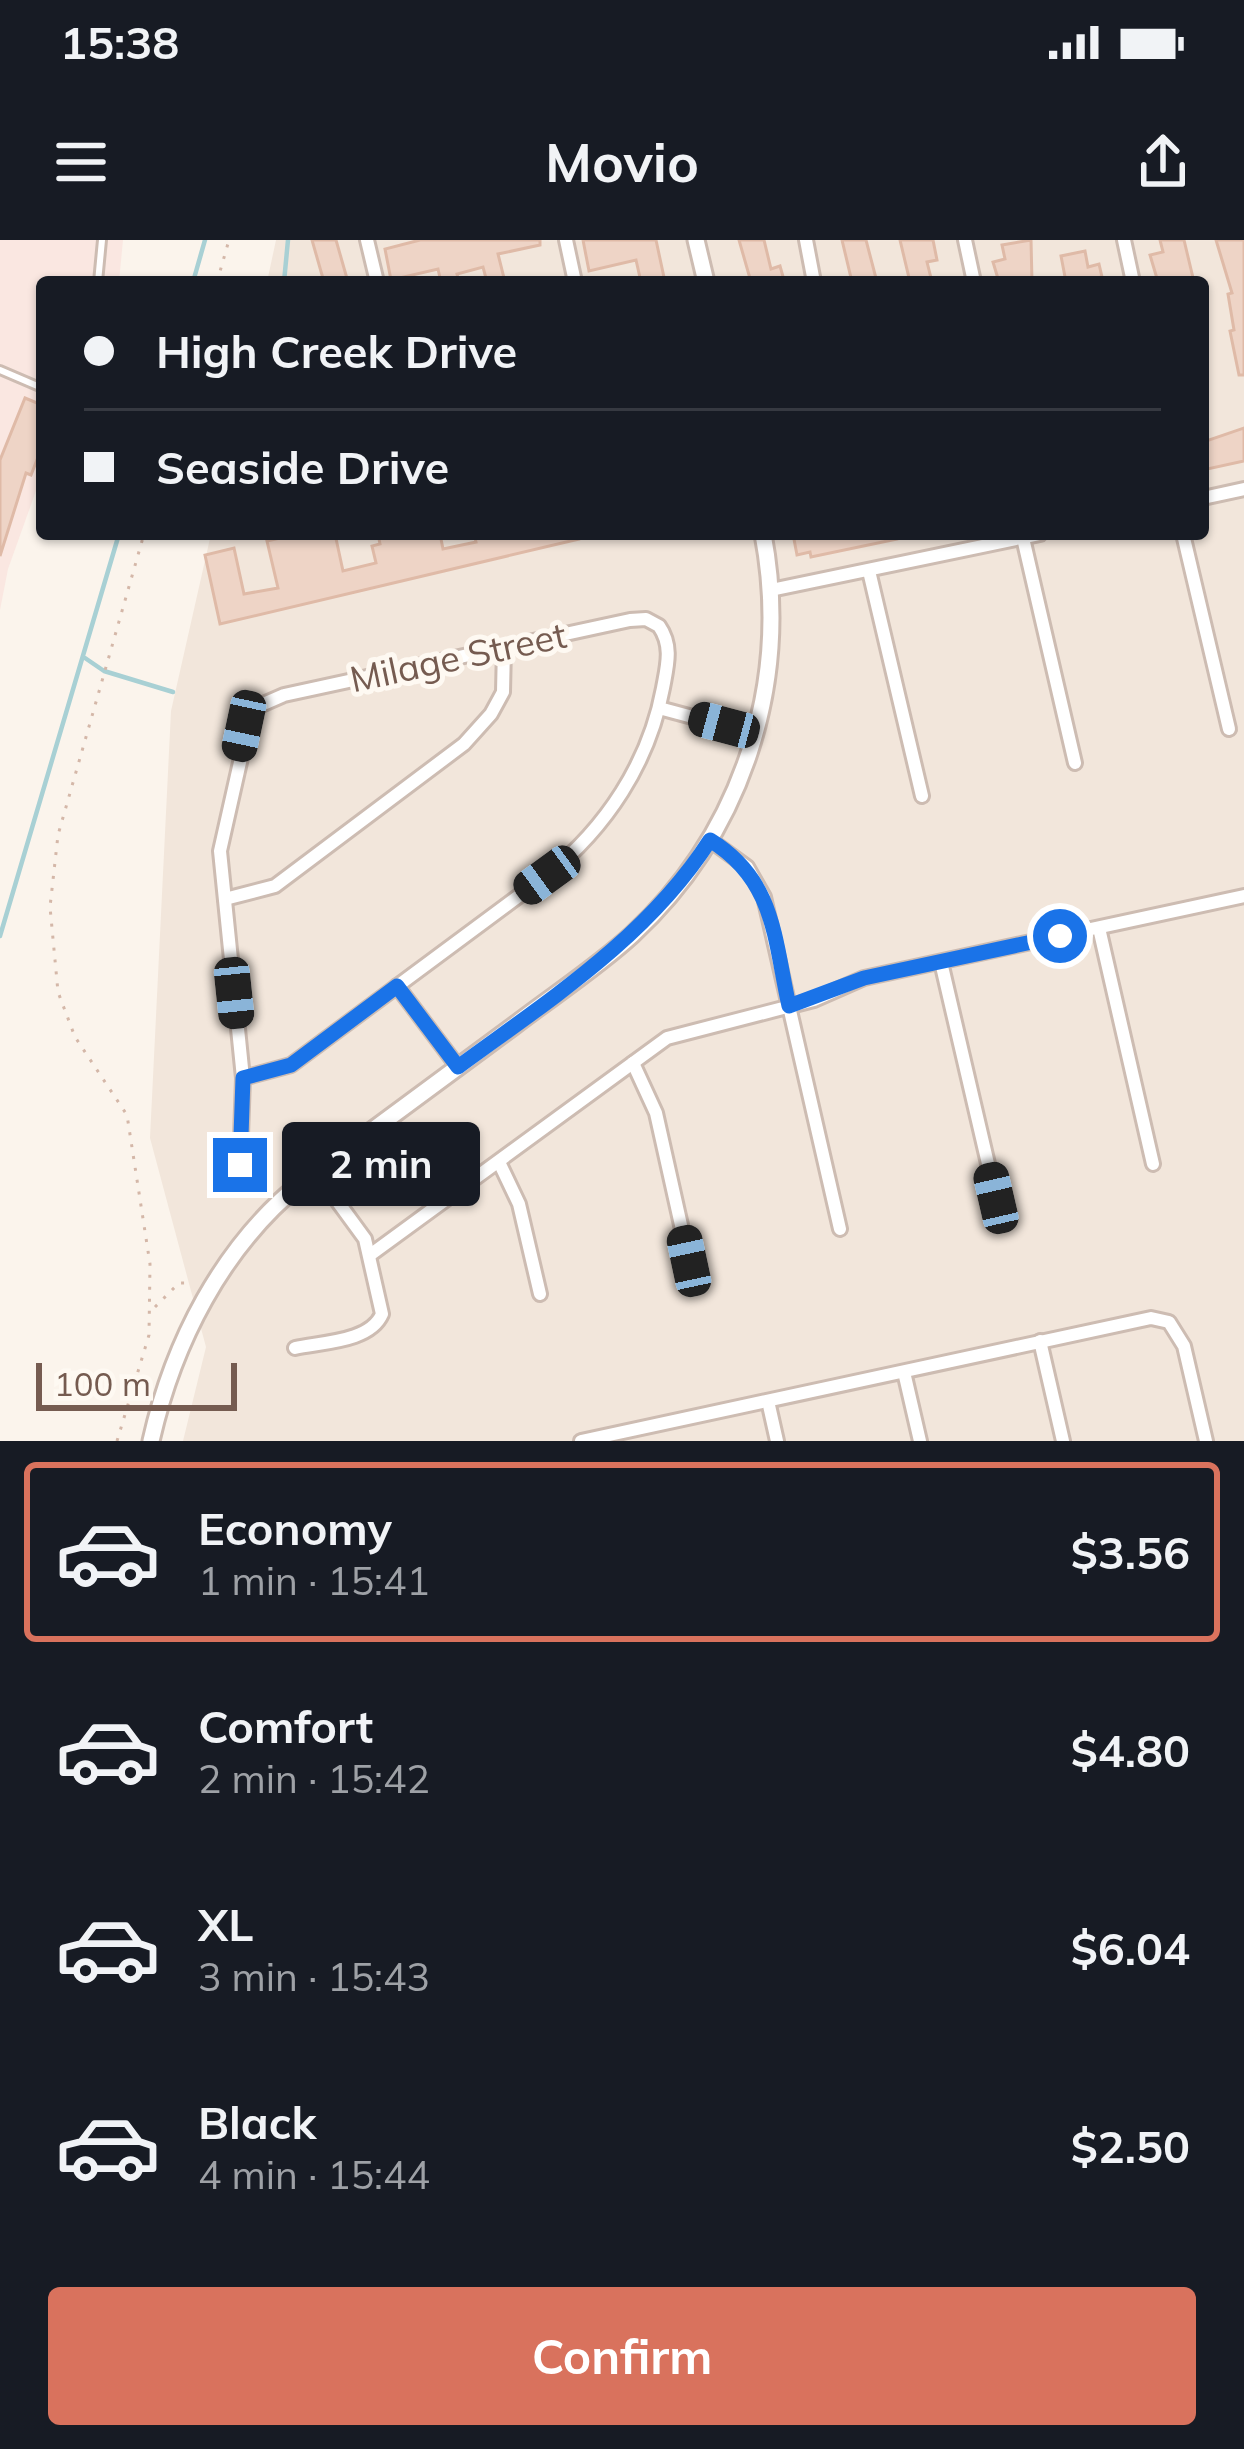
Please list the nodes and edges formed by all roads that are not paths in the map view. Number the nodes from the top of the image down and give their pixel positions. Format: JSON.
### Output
{"nodes":[{"id":1,"x":102,"y":240,"type":"edge"},
{"id":2,"x":368,"y":240,"type":"edge"},
{"id":3,"x":566,"y":240,"type":"edge"},
{"id":4,"x":696,"y":240,"type":"edge"},
{"id":5,"x":806,"y":240,"type":"edge"},
{"id":6,"x":965,"y":240,"type":"edge"},
{"id":7,"x":1124,"y":240,"type":"edge"},
{"id":8,"x":99,"y":276,"type":"edge"},
{"id":9,"x":376,"y":276,"type":"edge"},
{"id":10,"x":574,"y":276,"type":"edge"},
{"id":11,"x":705,"y":276,"type":"edge"},
{"id":12,"x":813,"y":276,"type":"edge"},
{"id":13,"x":973,"y":276,"type":"edge"},
{"id":14,"x":1131,"y":276,"type":"edge"},
{"id":15,"x":0,"y":370,"type":"edge"},
{"id":16,"x":36,"y":385,"type":"edge"},
{"id":17,"x":1244,"y":489,"type":"edge"},
{"id":18,"x":1209,"y":497,"type":"edge"},
{"id":19,"x":765,"y":540,"type":"edge"},
{"id":20,"x":1014,"y":540,"type":"edge"},
{"id":21,"x":1023,"y":540,"type":"edge"},
{"id":22,"x":1185,"y":540,"type":"edge"},
{"id":23,"x":869,"y":571,"type":"junction"},
{"id":24,"x":771,"y":590,"type":"junction"},
{"id":25,"x":504,"y":647,"type":"junction"},
{"id":26,"x":659,"y":708,"type":"junction"},
{"id":27,"x":1229,"y":729,"type":"dead end"},
{"id":28,"x":756,"y":734,"type":"junction"},
{"id":29,"x":1075,"y":763,"type":"dead end"},
{"id":30,"x":922,"y":796,"type":"dead end"},
{"id":31,"x":710,"y":840,"type":"junction"},
{"id":32,"x":1244,"y":896,"type":"edge"},
{"id":33,"x":225,"y":899,"type":"junction"},
{"id":34,"x":1099,"y":928,"type":"junction"},
{"id":35,"x":941,"y":962,"type":"junction"},
{"id":36,"x":397,"y":986,"type":"junction"},
{"id":37,"x":789,"y":1006,"type":"junction"},
{"id":38,"x":632,"y":1063,"type":"junction"},
{"id":39,"x":458,"y":1067,"type":"junction"},
{"id":40,"x":243,"y":1078,"type":"junction"},
{"id":41,"x":499,"y":1162,"type":"junction"},
{"id":42,"x":1153,"y":1164,"type":"dead end"},
{"id":43,"x":240,"y":1165,"type":"dead end"},
{"id":44,"x":316,"y":1172,"type":"junction"},
{"id":45,"x":996,"y":1198,"type":"dead end"},
{"id":46,"x":840,"y":1229,"type":"dead end"},
{"id":47,"x":370,"y":1255,"type":"junction"},
{"id":48,"x":689,"y":1261,"type":"dead end"},
{"id":49,"x":540,"y":1294,"type":"dead end"},
{"id":50,"x":1040,"y":1341,"type":"junction"},
{"id":51,"x":295,"y":1348,"type":"dead end"},
{"id":52,"x":904,"y":1372,"type":"junction"},
{"id":53,"x":767,"y":1401,"type":"junction"},
{"id":54,"x":151,"y":1441,"type":"edge"},
{"id":55,"x":581,"y":1441,"type":"edge"},
{"id":56,"x":777,"y":1441,"type":"edge"},
{"id":57,"x":920,"y":1441,"type":"edge"},
{"id":58,"x":1063,"y":1441,"type":"edge"},
{"id":59,"x":1206,"y":1441,"type":"edge"}],
"edges":[{"from":1,"to":8,"type":"lane"},
{"from":2,"to":9,"type":"street"},
{"from":3,"to":10,"type":"street"},
{"from":4,"to":11,"type":"street"},
{"from":5,"to":12,"type":"street"},
{"from":6,"to":13,"type":"street"},
{"from":7,"to":14,"type":"street"},
{"from":15,"to":16,"type":"lane"},
{"from":17,"to":18,"type":"street"},
{"from":19,"to":24,"type":"street"},
{"from":20,"to":23,"type":"street"},
{"from":21,"to":29,"type":"street"},
{"from":22,"to":27,"type":"street"},
{"from":23,"to":24,"type":"street"},
{"from":23,"to":30,"type":"street"},
{"from":24,"to":28,"type":"street"},
{"from":25,"to":26,"type":"street","name":"Milage Street"},
{"from":25,"to":33,"type":"street"},
{"from":25,"to":33,"type":"street","name":"Milage Street"},
{"from":26,"to":28,"type":"street"},
{"from":26,"to":36,"type":"street"},
{"from":28,"to":31,"type":"street"},
{"from":31,"to":37,"type":"street"},
{"from":31,"to":39,"type":"street"},
{"from":32,"to":34,"type":"street"},
{"from":33,"to":40,"type":"street"},
{"from":34,"to":35,"type":"street"},
{"from":34,"to":42,"type":"street"},
{"from":35,"to":37,"type":"street"},
{"from":35,"to":45,"type":"street"},
{"from":36,"to":39,"type":"street"},
{"from":36,"to":40,"type":"street"},
{"from":37,"to":38,"type":"street"},
{"from":37,"to":46,"type":"street"},
{"from":38,"to":41,"type":"street"},
{"from":38,"to":48,"type":"street"},
{"from":39,"to":44,"type":"street"},
{"from":40,"to":43,"type":"street"},
{"from":41,"to":47,"type":"street"},
{"from":41,"to":49,"type":"street"},
{"from":44,"to":47,"type":"street"},
{"from":44,"to":54,"type":"street"},
{"from":47,"to":51,"type":"street"},
{"from":50,"to":52,"type":"street"},
{"from":50,"to":58,"type":"street"},
{"from":50,"to":59,"type":"street"},
{"from":52,"to":53,"type":"street"},
{"from":52,"to":57,"type":"street"},
{"from":53,"to":55,"type":"street"},
{"from":53,"to":56,"type":"street"}]}
